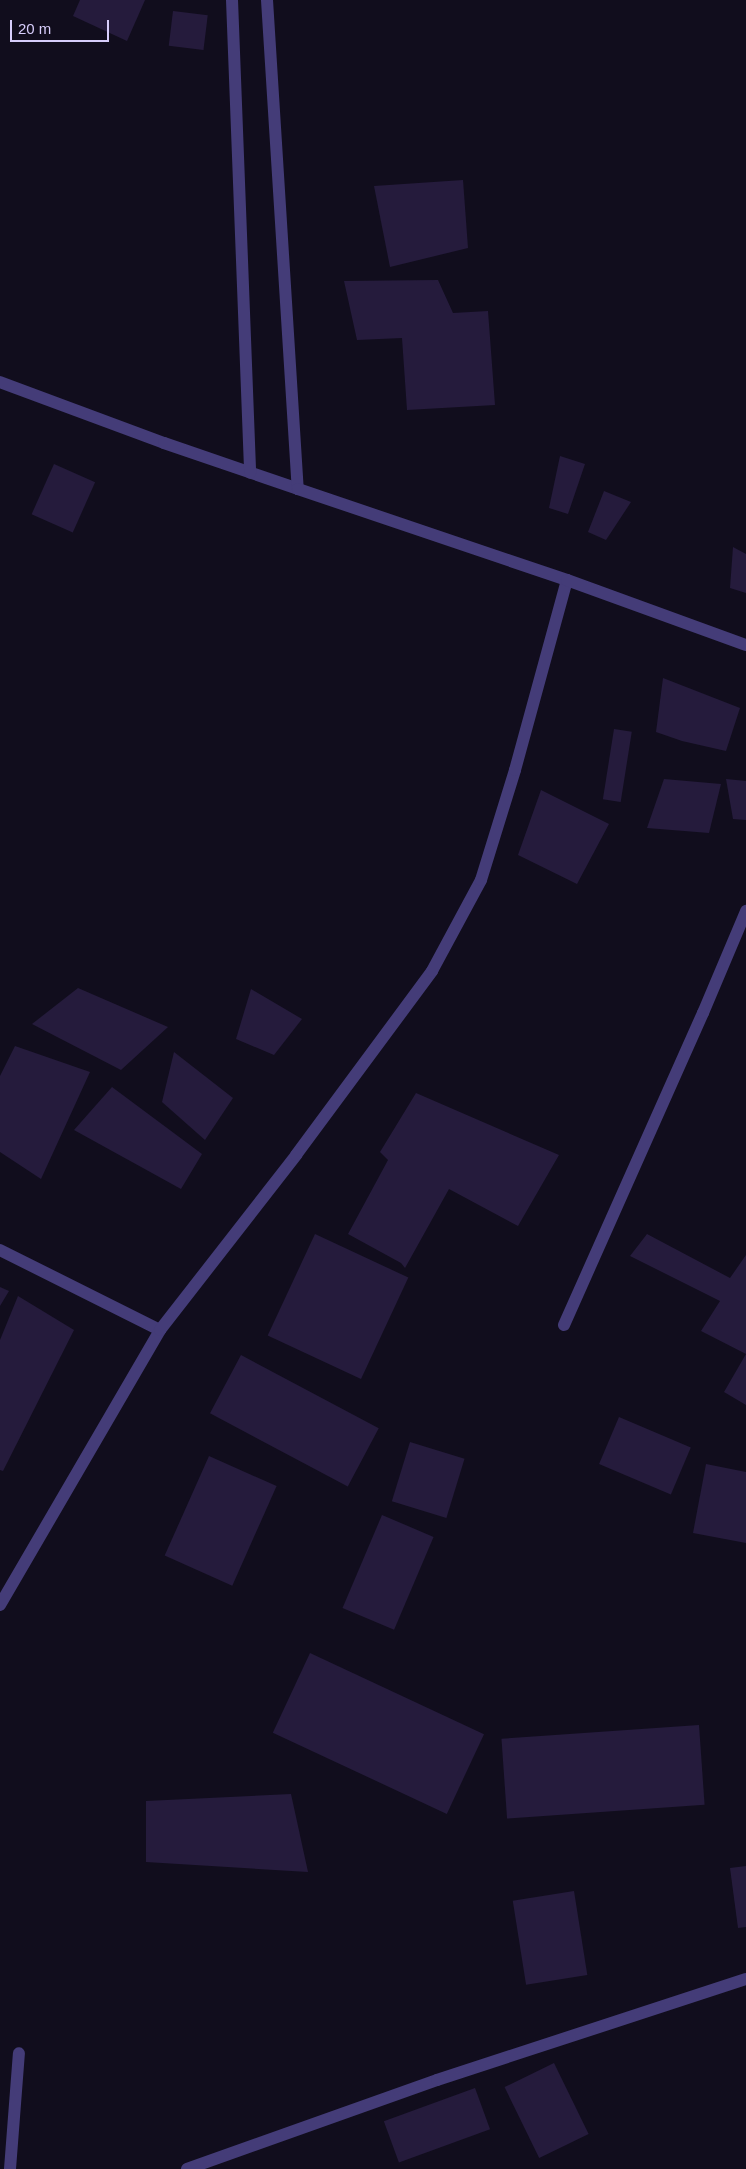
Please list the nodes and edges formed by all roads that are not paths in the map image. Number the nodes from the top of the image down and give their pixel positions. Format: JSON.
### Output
{"nodes":[{"id":1,"x":232,"y":0,"type":"edge"},
{"id":2,"x":267,"y":0,"type":"edge"},
{"id":3,"x":0,"y":382,"type":"edge"},
{"id":4,"x":250,"y":472,"type":"junction"},
{"id":5,"x":298,"y":489,"type":"junction"},
{"id":6,"x":567,"y":580,"type":"junction"},
{"id":7,"x":746,"y":645,"type":"edge"},
{"id":8,"x":746,"y":911,"type":"edge"},
{"id":9,"x":0,"y":1250,"type":"edge"},
{"id":10,"x":564,"y":1325,"type":"dead end"},
{"id":11,"x":160,"y":1330,"type":"junction"},
{"id":12,"x":0,"y":1605,"type":"edge"},
{"id":13,"x":746,"y":1979,"type":"edge"},
{"id":14,"x":19,"y":2053,"type":"dead end"},
{"id":15,"x":10,"y":2169,"type":"edge"},
{"id":16,"x":187,"y":2169,"type":"edge"}],
"edges":[{"from":1,"to":4,"type":"street"},
{"from":2,"to":5,"type":"street"},
{"from":3,"to":4,"type":"street"},
{"from":4,"to":5,"type":"street"},
{"from":5,"to":6,"type":"street"},
{"from":6,"to":7,"type":"street"},
{"from":6,"to":11,"type":"street"},
{"from":8,"to":10,"type":"street"},
{"from":9,"to":11,"type":"street"},
{"from":11,"to":12,"type":"street"},
{"from":13,"to":16,"type":"street"},
{"from":14,"to":15,"type":"street"}]}
